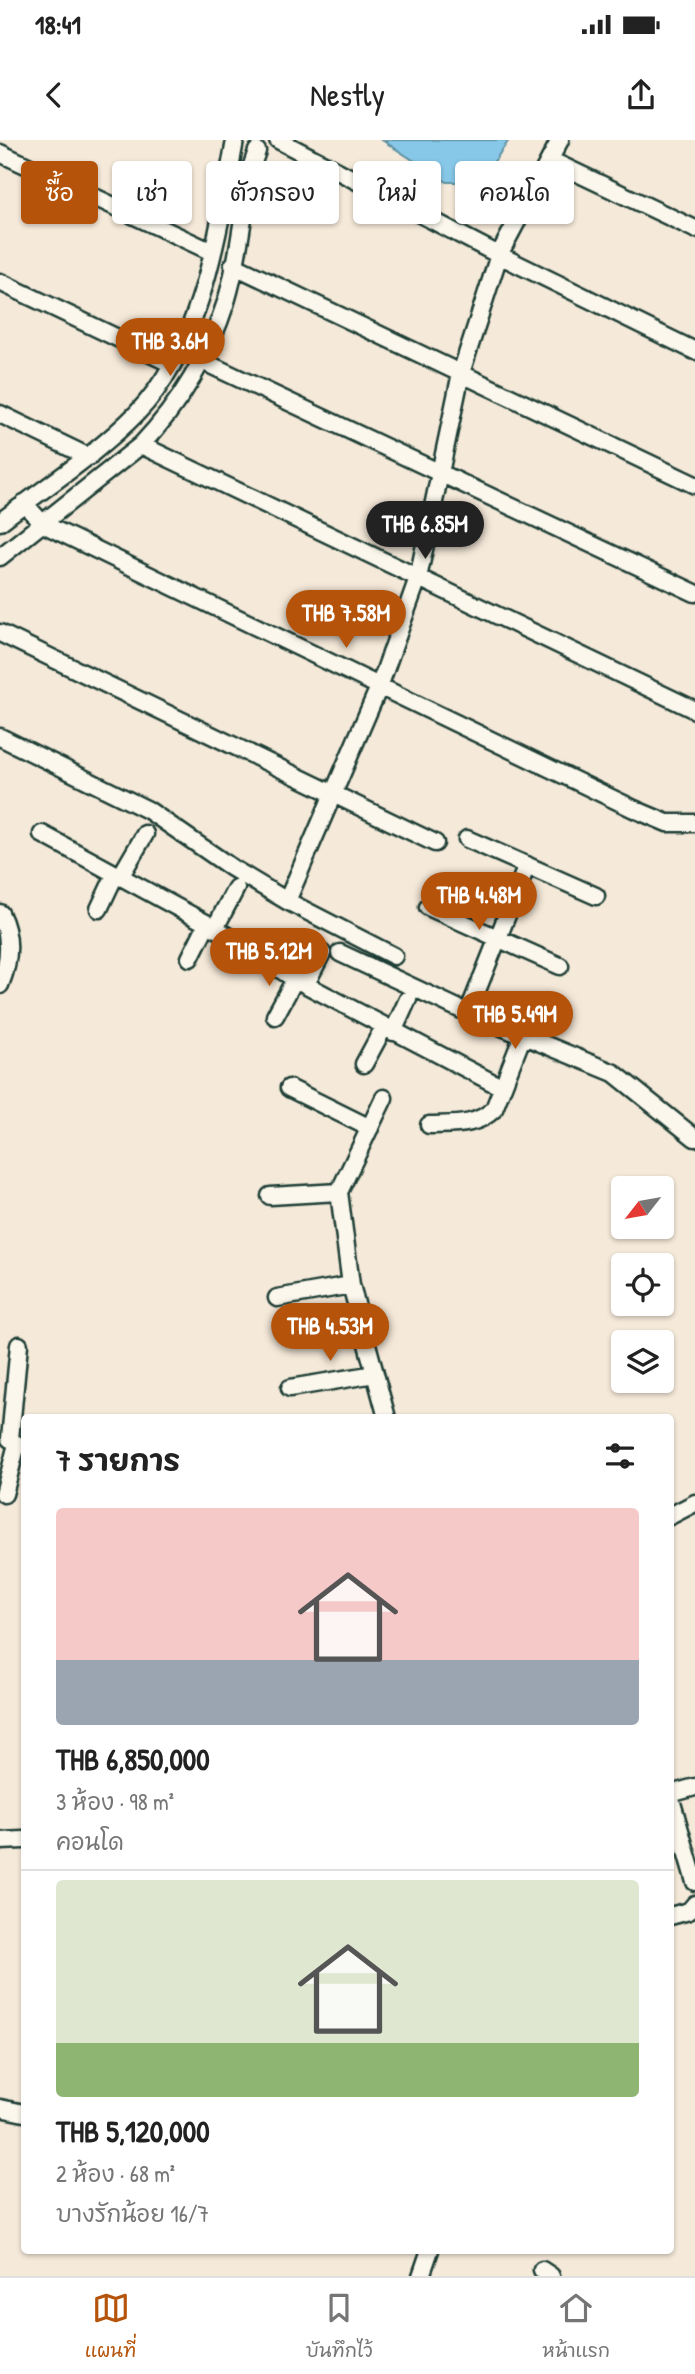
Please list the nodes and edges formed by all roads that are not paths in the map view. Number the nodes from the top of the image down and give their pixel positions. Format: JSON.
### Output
{"nodes":[{"id":1,"x":235,"y":140,"type":"edge"},
{"id":2,"x":271,"y":140,"type":"edge"},
{"id":3,"x":278,"y":140,"type":"edge"},
{"id":4,"x":560,"y":140,"type":"edge"},
{"id":5,"x":257,"y":151,"type":"junction"},
{"id":6,"x":0,"y":153,"type":"edge"},
{"id":7,"x":550,"y":160,"type":"junction"},
{"id":8,"x":695,"y":229,"type":"edge"},
{"id":9,"x":212,"y":252,"type":"junction"},
{"id":10,"x":499,"y":255,"type":"junction"},
{"id":11,"x":233,"y":265,"type":"junction"},
{"id":12,"x":0,"y":282,"type":"edge"},
{"id":13,"x":695,"y":351,"type":"edge"},
{"id":14,"x":202,"y":361,"type":"junction"},
{"id":15,"x":172,"y":364,"type":"junction"},
{"id":16,"x":461,"y":373,"type":"junction"},
{"id":17,"x":0,"y":414,"type":"edge"},
{"id":18,"x":141,"y":445,"type":"junction"},
{"id":19,"x":89,"y":457,"type":"junction"},
{"id":20,"x":439,"y":474,"type":"junction"},
{"id":21,"x":695,"y":485,"type":"edge"},
{"id":22,"x":23,"y":503,"type":"junction"},
{"id":23,"x":0,"y":522,"type":"edge"},
{"id":24,"x":43,"y":524,"type":"junction"},
{"id":25,"x":0,"y":557,"type":"edge"},
{"id":26,"x":418,"y":578,"type":"junction"},
{"id":27,"x":695,"y":593,"type":"edge"},
{"id":28,"x":0,"y":633,"type":"edge"},
{"id":29,"x":380,"y":687,"type":"junction"},
{"id":30,"x":695,"y":710,"type":"edge"},
{"id":31,"x":0,"y":737,"type":"edge"},
{"id":32,"x":335,"y":796,"type":"junction"},
{"id":33,"x":695,"y":823,"type":"edge"},
{"id":34,"x":42,"y":834,"type":"dead end"},
{"id":35,"x":145,"y":834,"type":"dead end"},
{"id":36,"x":467,"y":839,"type":"dead end"},
{"id":37,"x":435,"y":843,"type":"dead end"},
{"id":38,"x":527,"y":865,"type":"junction"},
{"id":39,"x":118,"y":876,"type":"junction"},
{"id":40,"x":236,"y":888,"type":"dead end"},
{"id":41,"x":596,"y":896,"type":"dead end"},
{"id":42,"x":288,"y":901,"type":"junction"},
{"id":43,"x":428,"y":907,"type":"dead end"},
{"id":44,"x":99,"y":909,"type":"dead end"},
{"id":45,"x":0,"y":913,"type":"edge"},
{"id":46,"x":211,"y":926,"type":"junction"},
{"id":47,"x":497,"y":937,"type":"junction"},
{"id":48,"x":322,"y":953,"type":"dead end"},
{"id":49,"x":340,"y":953,"type":"dead end"},
{"id":50,"x":394,"y":956,"type":"dead end"},
{"id":51,"x":190,"y":958,"type":"dead end"},
{"id":52,"x":560,"y":966,"type":"dead end"},
{"id":53,"x":301,"y":982,"type":"junction"},
{"id":54,"x":0,"y":985,"type":"edge"},
{"id":55,"x":408,"y":999,"type":"dead end"},
{"id":56,"x":468,"y":1013,"type":"junction"},
{"id":57,"x":275,"y":1016,"type":"dead end"},
{"id":58,"x":389,"y":1029,"type":"junction"},
{"id":59,"x":523,"y":1035,"type":"junction"},
{"id":60,"x":364,"y":1064,"type":"dead end"},
{"id":61,"x":501,"y":1087,"type":"junction"},
{"id":62,"x":289,"y":1088,"type":"dead end"},
{"id":63,"x":384,"y":1098,"type":"dead end"},
{"id":64,"x":429,"y":1125,"type":"dead end"},
{"id":65,"x":370,"y":1128,"type":"junction"},
{"id":66,"x":695,"y":1138,"type":"edge"},
{"id":67,"x":339,"y":1192,"type":"junction"},
{"id":68,"x":270,"y":1196,"type":"dead end"},
{"id":69,"x":351,"y":1285,"type":"junction"},
{"id":70,"x":277,"y":1298,"type":"dead end"},
{"id":71,"x":19,"y":1345,"type":"dead end"},
{"id":72,"x":375,"y":1374,"type":"junction"},
{"id":73,"x":290,"y":1388,"type":"dead end"},
{"id":74,"x":386,"y":1414,"type":"edge"},
{"id":75,"x":13,"y":1441,"type":"edge"},
{"id":76,"x":4,"y":1494,"type":"dead end"},
{"id":77,"x":695,"y":1503,"type":"edge"},
{"id":78,"x":674,"y":1514,"type":"edge"},
{"id":79,"x":695,"y":1787,"type":"edge"},
{"id":80,"x":674,"y":1794,"type":"edge"},
{"id":81,"x":674,"y":1809,"type":"edge"},
{"id":82,"x":21,"y":1840,"type":"edge"},
{"id":83,"x":0,"y":1841,"type":"edge"},
{"id":84,"x":695,"y":1882,"type":"edge"},
{"id":85,"x":695,"y":1904,"type":"edge"},
{"id":86,"x":674,"y":1915,"type":"edge"},
{"id":87,"x":0,"y":2108,"type":"edge"},
{"id":88,"x":21,"y":2112,"type":"edge"},
{"id":89,"x":429,"y":2254,"type":"edge"},
{"id":90,"x":421,"y":2276,"type":"edge"}],
"edges":[{"from":1,"to":5,"type":"street"},
{"from":1,"to":9,"type":"street"},
{"from":2,"to":5,"type":"street"},
{"from":3,"to":10,"type":"street"},
{"from":4,"to":7,"type":"street"},
{"from":5,"to":11,"type":"street"},
{"from":6,"to":9,"type":"street"},
{"from":7,"to":8,"type":"street"},
{"from":7,"to":10,"type":"street"},
{"from":9,"to":15,"type":"street"},
{"from":10,"to":13,"type":"street"},
{"from":10,"to":16,"type":"street"},
{"from":11,"to":14,"type":"street"},
{"from":11,"to":16,"type":"street"},
{"from":12,"to":15,"type":"street"},
{"from":14,"to":18,"type":"street"},
{"from":14,"to":20,"type":"street"},
{"from":15,"to":19,"type":"street"},
{"from":16,"to":20,"type":"street"},
{"from":16,"to":21,"type":"street"},
{"from":17,"to":19,"type":"street"},
{"from":18,"to":24,"type":"street"},
{"from":18,"to":26,"type":"street"},
{"from":19,"to":22,"type":"street"},
{"from":20,"to":26,"type":"street"},
{"from":20,"to":27,"type":"street"},
{"from":22,"to":23,"type":"street"},
{"from":22,"to":24,"type":"street"},
{"from":24,"to":25,"type":"street"},
{"from":24,"to":29,"type":"street"},
{"from":26,"to":29,"type":"street"},
{"from":26,"to":30,"type":"street"},
{"from":28,"to":32,"type":"street"},
{"from":29,"to":32,"type":"street"},
{"from":29,"to":33,"type":"street"},
{"from":31,"to":42,"type":"street"},
{"from":32,"to":37,"type":"street"},
{"from":32,"to":42,"type":"street"},
{"from":34,"to":39,"type":"street"},
{"from":35,"to":39,"type":"street"},
{"from":36,"to":38,"type":"street"},
{"from":38,"to":41,"type":"street"},
{"from":38,"to":47,"type":"street"},
{"from":39,"to":44,"type":"street"},
{"from":39,"to":46,"type":"street"},
{"from":40,"to":46,"type":"street"},
{"from":42,"to":50,"type":"street"},
{"from":43,"to":47,"type":"street"},
{"from":45,"to":54,"type":"street"},
{"from":46,"to":51,"type":"street"},
{"from":46,"to":53,"type":"street"},
{"from":47,"to":52,"type":"street"},
{"from":47,"to":56,"type":"street"},
{"from":48,"to":53,"type":"street"},
{"from":49,"to":56,"type":"street"},
{"from":53,"to":57,"type":"street"},
{"from":53,"to":58,"type":"street"},
{"from":55,"to":58,"type":"street"},
{"from":56,"to":59,"type":"street"},
{"from":58,"to":60,"type":"street"},
{"from":58,"to":61,"type":"street"},
{"from":59,"to":61,"type":"street"},
{"from":59,"to":66,"type":"street"},
{"from":61,"to":64,"type":"street"},
{"from":62,"to":65,"type":"street"},
{"from":63,"to":65,"type":"street"},
{"from":65,"to":67,"type":"street"},
{"from":67,"to":68,"type":"street"},
{"from":67,"to":69,"type":"street"},
{"from":69,"to":70,"type":"street"},
{"from":69,"to":72,"type":"street"},
{"from":71,"to":75,"type":"street"},
{"from":72,"to":73,"type":"street"},
{"from":72,"to":74,"type":"street"},
{"from":75,"to":76,"type":"street"},
{"from":77,"to":78,"type":"street"},
{"from":79,"to":80,"type":"street"},
{"from":81,"to":84,"type":"street"},
{"from":82,"to":83,"type":"street"},
{"from":85,"to":86,"type":"street"},
{"from":87,"to":88,"type":"street"},
{"from":89,"to":90,"type":"street"}]}
